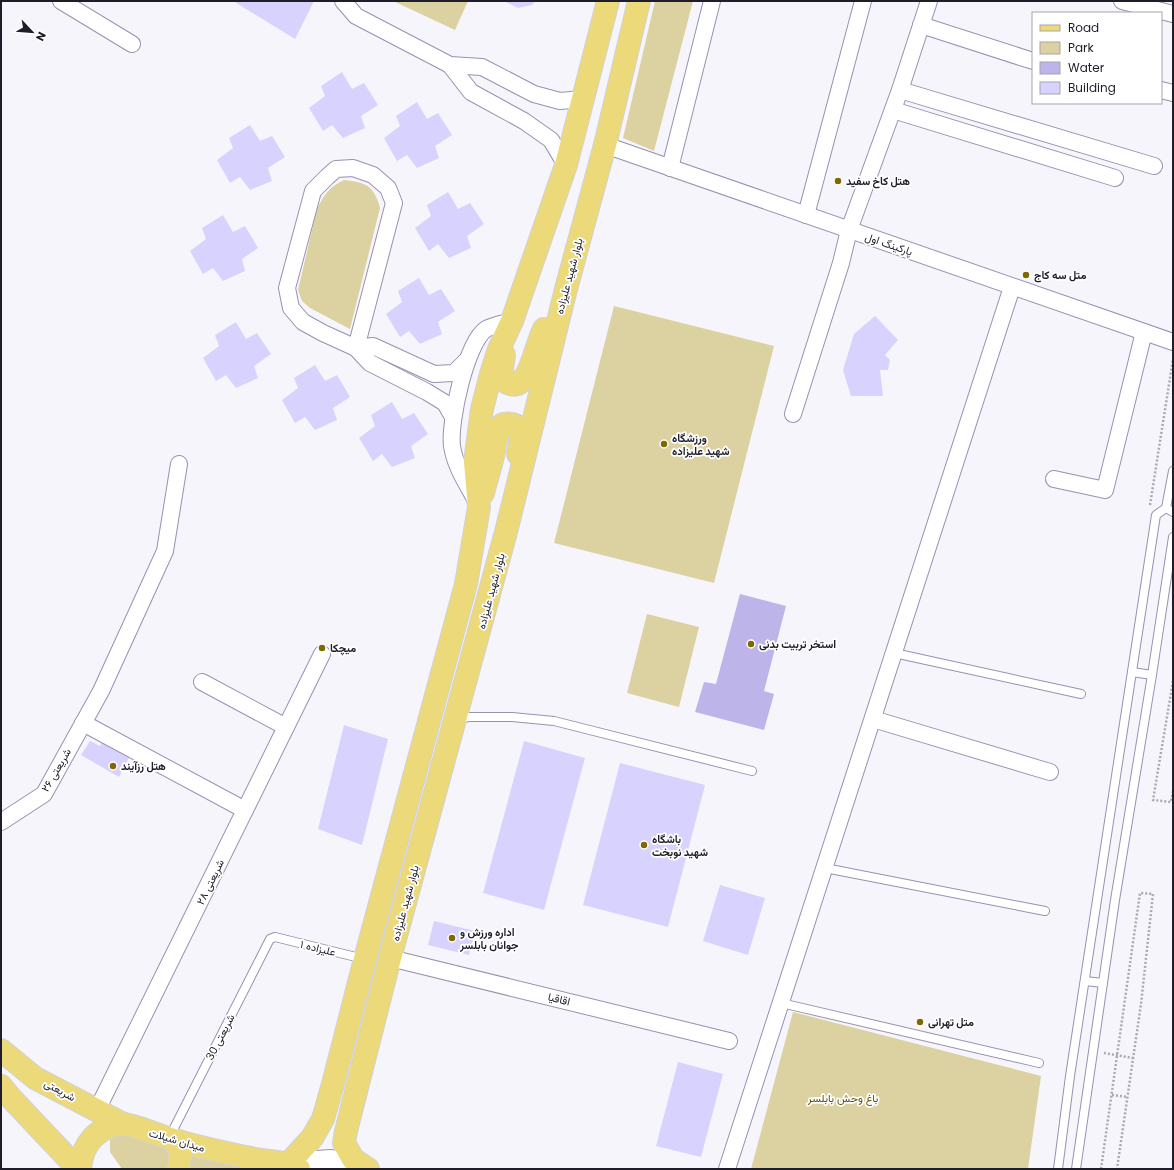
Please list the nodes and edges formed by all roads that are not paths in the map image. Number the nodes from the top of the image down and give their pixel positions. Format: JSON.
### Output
{"nodes":[{"id":1,"x":61,"y":1,"type":"edge"},
{"id":2,"x":343,"y":1,"type":"edge"},
{"id":3,"x":608,"y":1,"type":"edge"},
{"id":4,"x":639,"y":1,"type":"edge"},
{"id":5,"x":712,"y":1,"type":"edge"},
{"id":6,"x":863,"y":1,"type":"edge"},
{"id":7,"x":929,"y":1,"type":"edge"},
{"id":8,"x":1122,"y":1,"type":"edge"},
{"id":9,"x":1173,"y":14,"type":"edge"},
{"id":10,"x":921,"y":25,"type":"junction"},
{"id":11,"x":132,"y":44,"type":"dead end"},
{"id":12,"x":1032,"y":61,"type":"edge"},
{"id":13,"x":450,"y":65,"type":"junction"},
{"id":14,"x":900,"y":90,"type":"junction"},
{"id":15,"x":1162,"y":90,"type":"edge"},
{"id":16,"x":1173,"y":93,"type":"edge"},
{"id":17,"x":583,"y":99,"type":"junction"},
{"id":18,"x":893,"y":110,"type":"junction"},
{"id":19,"x":605,"y":145,"type":"junction"},
{"id":20,"x":566,"y":165,"type":"junction"},
{"id":21,"x":1154,"y":166,"type":"dead end"},
{"id":22,"x":670,"y":168,"type":"junction"},
{"id":23,"x":1115,"y":178,"type":"dead end"},
{"id":24,"x":806,"y":215,"type":"junction"},
{"id":25,"x":850,"y":230,"type":"junction"},
{"id":26,"x":1012,"y":287,"type":"junction"},
{"id":27,"x":566,"y":288,"type":"junction"},
{"id":28,"x":512,"y":321,"type":"junction"},
{"id":29,"x":1144,"y":332,"type":"junction"},
{"id":30,"x":1173,"y":342,"type":"edge"},
{"id":31,"x":356,"y":348,"type":"junction"},
{"id":32,"x":466,"y":361,"type":"junction"},
{"id":33,"x":793,"y":414,"type":"dead end"},
{"id":34,"x":454,"y":417,"type":"junction"},
{"id":35,"x":179,"y":464,"type":"dead end"},
{"id":36,"x":1173,"y":470,"type":"edge"},
{"id":37,"x":1054,"y":479,"type":"dead end"},
{"id":38,"x":479,"y":507,"type":"junction"},
{"id":39,"x":1170,"y":510,"type":"edge"},
{"id":40,"x":506,"y":532,"type":"junction"},
{"id":41,"x":1173,"y":537,"type":"edge"},
{"id":42,"x":894,"y":653,"type":"junction"},
{"id":43,"x":322,"y":654,"type":"dead end"},
{"id":44,"x":1132,"y":672,"type":"junction"},
{"id":45,"x":1152,"y":675,"type":"junction"},
{"id":46,"x":202,"y":682,"type":"dead end"},
{"id":47,"x":1081,"y":694,"type":"dead end"},
{"id":48,"x":456,"y":719,"type":"junction"},
{"id":49,"x":873,"y":719,"type":"junction"},
{"id":50,"x":83,"y":723,"type":"junction"},
{"id":51,"x":286,"y":727,"type":"junction"},
{"id":52,"x":752,"y":771,"type":"dead end"},
{"id":53,"x":1050,"y":772,"type":"dead end"},
{"id":54,"x":245,"y":810,"type":"junction"},
{"id":55,"x":1,"y":822,"type":"edge"},
{"id":56,"x":825,"y":868,"type":"junction"},
{"id":57,"x":1045,"y":911,"type":"dead end"},
{"id":58,"x":272,"y":937,"type":"joint"},
{"id":59,"x":390,"y":958,"type":"junction"},
{"id":60,"x":365,"y":959,"type":"junction"},
{"id":61,"x":1085,"y":981,"type":"junction"},
{"id":62,"x":1103,"y":983,"type":"junction"},
{"id":63,"x":781,"y":1002,"type":"junction"},
{"id":64,"x":728,"y":1041,"type":"dead end"},
{"id":65,"x":1,"y":1050,"type":"edge"},
{"id":66,"x":1040,"y":1063,"type":"dead end"},
{"id":67,"x":1,"y":1086,"type":"edge"},
{"id":68,"x":97,"y":1110,"type":"junction"},
{"id":69,"x":123,"y":1124,"type":"junction"},
{"id":70,"x":174,"y":1140,"type":"junction"},
{"id":71,"x":293,"y":1166,"type":"edge"},
{"id":72,"x":79,"y":1169,"type":"edge"},
{"id":73,"x":179,"y":1169,"type":"edge"},
{"id":74,"x":355,"y":1169,"type":"edge"},
{"id":75,"x":368,"y":1169,"type":"edge"},
{"id":76,"x":727,"y":1169,"type":"edge"},
{"id":77,"x":1058,"y":1169,"type":"edge"},
{"id":78,"x":1076,"y":1169,"type":"edge"}],
"edges":[{"from":1,"to":11,"type":"street"},
{"from":2,"to":13,"type":"street"},
{"from":3,"to":17,"type":"main road"},
{"from":4,"to":19,"type":"main road","name":"بلوار شهید علیزاده"},
{"from":5,"to":22,"type":"street"},
{"from":6,"to":24,"type":"street"},
{"from":7,"to":10,"type":"street"},
{"from":8,"to":9,"type":"street"},
{"from":10,"to":12,"type":"street"},
{"from":10,"to":14,"type":"street"},
{"from":13,"to":17,"type":"street"},
{"from":13,"to":20,"type":"street"},
{"from":14,"to":18,"type":"street"},
{"from":14,"to":21,"type":"street"},
{"from":15,"to":16,"type":"street"},
{"from":17,"to":20,"type":"main road"},
{"from":18,"to":23,"type":"street"},
{"from":18,"to":25,"type":"street"},
{"from":19,"to":22,"type":"street","name":"پارکینگ اول"},
{"from":19,"to":27,"type":"main road","name":"بلوار شهید علیزاده"},
{"from":20,"to":28,"type":"main road"},
{"from":22,"to":24,"type":"street","name":"پارکینگ اول"},
{"from":24,"to":25,"type":"street","name":"پارکینگ اول"},
{"from":25,"to":26,"type":"street","name":"پارکینگ اول"},
{"from":25,"to":33,"type":"street"},
{"from":26,"to":29,"type":"street","name":"پارکینگ اول"},
{"from":26,"to":42,"type":"street"},
{"from":27,"to":28,"type":"main road"},
{"from":27,"to":40,"type":"main road","name":"بلوار شهید علیزاده"},
{"from":28,"to":32,"type":"street"},
{"from":28,"to":38,"type":"main road"},
{"from":29,"to":30,"type":"street","name":"پارکینگ اول"},
{"from":29,"to":37,"type":"street"},
{"from":31,"to":31,"type":"street"},
{"from":31,"to":32,"type":"street"},
{"from":31,"to":34,"type":"street"},
{"from":32,"to":34,"type":"street"},
{"from":34,"to":38,"type":"street"},
{"from":35,"to":50,"type":"street","name":"شریعتی ۲۶"},
{"from":36,"to":39,"type":"lane"},
{"from":38,"to":40,"type":"main road"},
{"from":38,"to":60,"type":"main road"},
{"from":39,"to":44,"type":"lane"},
{"from":40,"to":48,"type":"main road","name":"بلوار شهید علیزاده"},
{"from":41,"to":45,"type":"lane"},
{"from":42,"to":47,"type":"lane"},
{"from":42,"to":49,"type":"street"},
{"from":43,"to":51,"type":"street","name":"شریعتی ۲۸"},
{"from":44,"to":45,"type":"lane"},
{"from":44,"to":61,"type":"lane"},
{"from":45,"to":62,"type":"lane"},
{"from":46,"to":51,"type":"street"},
{"from":48,"to":52,"type":"lane"},
{"from":48,"to":59,"type":"main road","name":"بلوار شهید علیزاده"},
{"from":49,"to":53,"type":"street"},
{"from":49,"to":56,"type":"street"},
{"from":50,"to":54,"type":"street"},
{"from":50,"to":55,"type":"street","name":"شریعتی ۲۶"},
{"from":51,"to":54,"type":"street","name":"شریعتی ۲۸"},
{"from":54,"to":68,"type":"street","name":"شریعتی ۲۸"},
{"from":56,"to":57,"type":"lane"},
{"from":56,"to":63,"type":"street"},
{"from":58,"to":60,"type":"lane","name":"علیزاده ۱"},
{"from":58,"to":70,"type":"lane","name":"شریعتی 30"},
{"from":59,"to":64,"type":"street","name":"اقاقیا"},
{"from":59,"to":75,"type":"main road","name":"بلوار شهید علیزاده"},
{"from":60,"to":71,"type":"main road"},
{"from":61,"to":62,"type":"lane"},
{"from":61,"to":77,"type":"lane"},
{"from":62,"to":78,"type":"lane"},
{"from":63,"to":66,"type":"lane"},
{"from":63,"to":76,"type":"street"},
{"from":65,"to":68,"type":"main road","name":"شریعتی"},
{"from":67,"to":72,"type":"main road"},
{"from":68,"to":69,"type":"main road","name":"شریعتی"},
{"from":69,"to":70,"type":"main road","name":"میدان شیلات"},
{"from":69,"to":72,"type":"main road"},
{"from":70,"to":71,"type":"main road","name":"میدان شیلات"},
{"from":70,"to":73,"type":"main road"},
{"from":71,"to":74,"type":"main road"}]}
